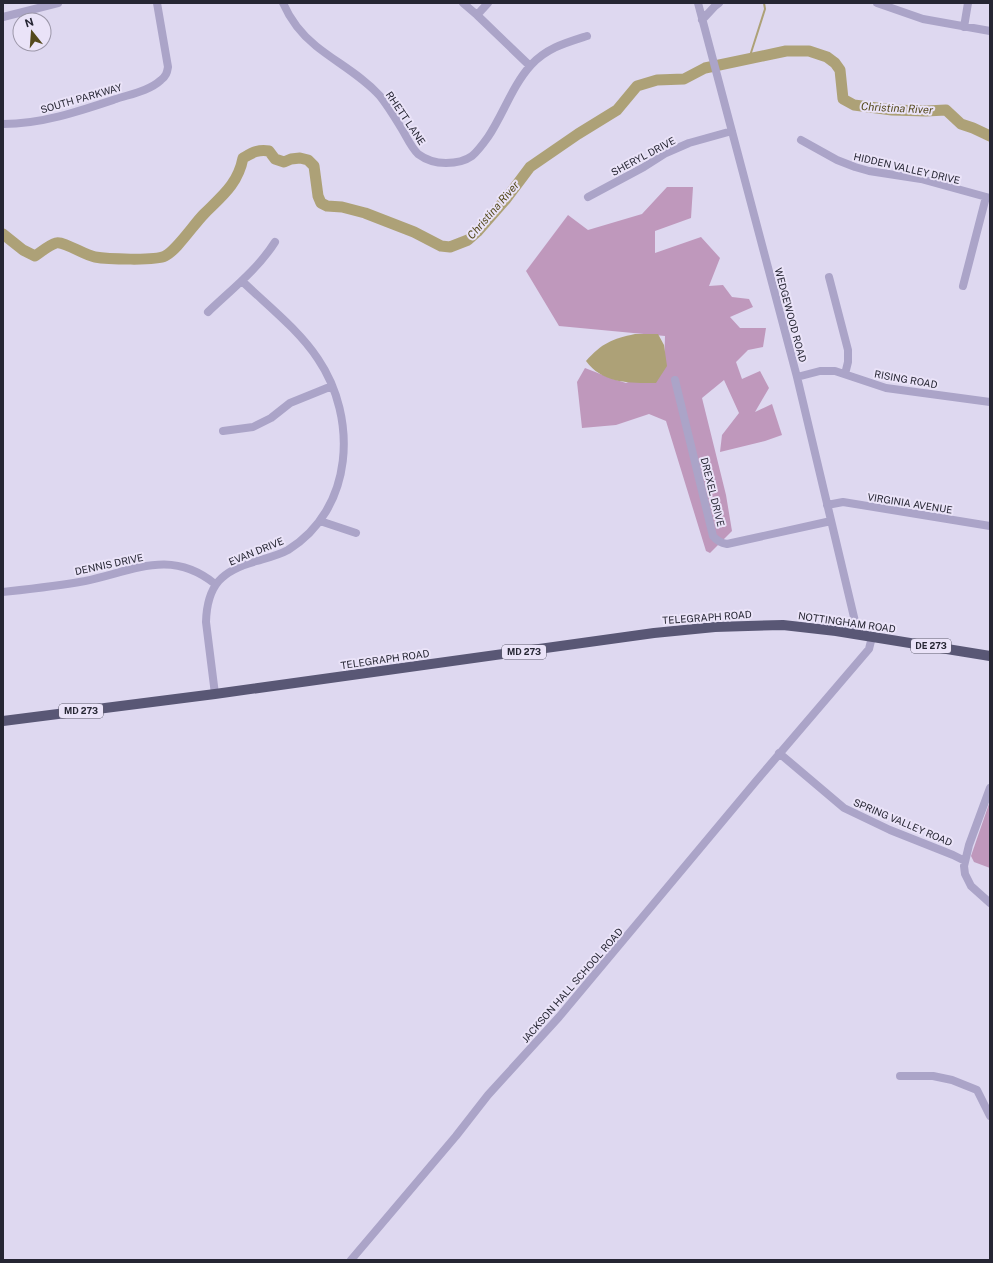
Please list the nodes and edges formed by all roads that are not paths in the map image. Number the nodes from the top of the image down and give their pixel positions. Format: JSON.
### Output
{"nodes":[{"id":1,"x":58,"y":3,"type":"edge"},
{"id":2,"x":157,"y":3,"type":"edge"},
{"id":3,"x":283,"y":3,"type":"edge"},
{"id":4,"x":463,"y":3,"type":"edge"},
{"id":5,"x":488,"y":3,"type":"edge"},
{"id":6,"x":698,"y":3,"type":"edge"},
{"id":7,"x":719,"y":3,"type":"edge"},
{"id":8,"x":877,"y":3,"type":"edge"},
{"id":9,"x":968,"y":3,"type":"edge"},
{"id":10,"x":477,"y":15,"type":"junction"},
{"id":11,"x":3,"y":17,"type":"edge"},
{"id":12,"x":702,"y":20,"type":"junction"},
{"id":13,"x":964,"y":27,"type":"junction"},
{"id":14,"x":990,"y":31,"type":"edge"},
{"id":15,"x":586,"y":36,"type":"dead end"},
{"id":16,"x":530,"y":66,"type":"junction"},
{"id":17,"x":3,"y":124,"type":"edge"},
{"id":18,"x":732,"y":131,"type":"junction"},
{"id":19,"x":802,"y":140,"type":"dead end"},
{"id":20,"x":588,"y":197,"type":"dead end"},
{"id":21,"x":988,"y":198,"type":"edge"},
{"id":22,"x":275,"y":242,"type":"dead end"},
{"id":23,"x":829,"y":278,"type":"dead end"},
{"id":24,"x":242,"y":281,"type":"junction"},
{"id":25,"x":963,"y":286,"type":"dead end"},
{"id":26,"x":208,"y":312,"type":"dead end"},
{"id":27,"x":845,"y":374,"type":"junction"},
{"id":28,"x":797,"y":377,"type":"junction"},
{"id":29,"x":675,"y":380,"type":"dead end"},
{"id":30,"x":332,"y":386,"type":"junction"},
{"id":31,"x":990,"y":402,"type":"edge"},
{"id":32,"x":223,"y":431,"type":"dead end"},
{"id":33,"x":827,"y":504,"type":"junction"},
{"id":34,"x":320,"y":521,"type":"junction"},
{"id":35,"x":831,"y":521,"type":"junction"},
{"id":36,"x":990,"y":526,"type":"edge"},
{"id":37,"x":356,"y":533,"type":"dead end"},
{"id":38,"x":215,"y":584,"type":"junction"},
{"id":39,"x":3,"y":592,"type":"edge"},
{"id":40,"x":771,"y":625,"type":"joint"},
{"id":41,"x":858,"y":634,"type":"junction"},
{"id":42,"x":872,"y":637,"type":"junction"},
{"id":43,"x":990,"y":656,"type":"edge"},
{"id":44,"x":215,"y":694,"type":"junction"},
{"id":45,"x":3,"y":721,"type":"edge"},
{"id":46,"x":780,"y":753,"type":"junction"},
{"id":47,"x":990,"y":788,"type":"edge"},
{"id":48,"x":965,"y":861,"type":"junction"},
{"id":49,"x":990,"y":903,"type":"edge"},
{"id":50,"x":900,"y":1076,"type":"dead end"},
{"id":51,"x":990,"y":1116,"type":"edge"},
{"id":52,"x":351,"y":1260,"type":"edge"}],
"edges":[{"from":1,"to":11,"type":"street"},
{"from":2,"to":17,"type":"street","name":"SOUTH PARKWAY"},
{"from":3,"to":16,"type":"street","name":"RHETT LANE"},
{"from":4,"to":10,"type":"street"},
{"from":5,"to":10,"type":"street"},
{"from":6,"to":12,"type":"street","name":"WEDGEWOOD ROAD"},
{"from":7,"to":12,"type":"street"},
{"from":8,"to":13,"type":"street"},
{"from":9,"to":13,"type":"street"},
{"from":10,"to":16,"type":"street"},
{"from":12,"to":18,"type":"street","name":"WEDGEWOOD ROAD"},
{"from":13,"to":14,"type":"street"},
{"from":15,"to":16,"type":"street","name":"RHETT LANE"},
{"from":18,"to":20,"type":"street","name":"SHERYL DRIVE"},
{"from":18,"to":28,"type":"street","name":"WEDGEWOOD ROAD"},
{"from":19,"to":21,"type":"street","name":"HIDDEN VALLEY DRIVE"},
{"from":21,"to":25,"type":"street"},
{"from":22,"to":24,"type":"street"},
{"from":23,"to":27,"type":"street"},
{"from":24,"to":26,"type":"street"},
{"from":24,"to":30,"type":"street","name":"EVAN DRIVE"},
{"from":27,"to":28,"type":"street","name":"RISING ROAD"},
{"from":27,"to":31,"type":"street","name":"RISING ROAD"},
{"from":28,"to":33,"type":"street","name":"WEDGEWOOD ROAD"},
{"from":29,"to":35,"type":"street","name":"DREXEL DRIVE"},
{"from":30,"to":32,"type":"street"},
{"from":30,"to":34,"type":"street","name":"EVAN DRIVE"},
{"from":33,"to":35,"type":"street","name":"WEDGEWOOD ROAD"},
{"from":33,"to":36,"type":"street","name":"VIRGINIA AVENUE"},
{"from":34,"to":37,"type":"street"},
{"from":34,"to":38,"type":"street","name":"EVAN DRIVE"},
{"from":35,"to":41,"type":"street","name":"WEDGEWOOD ROAD"},
{"from":38,"to":39,"type":"street","name":"DENNIS DRIVE"},
{"from":38,"to":44,"type":"street"},
{"from":40,"to":41,"type":"main road","name":"NOTTINGHAM ROAD","number":"DE 273"},
{"from":40,"to":44,"type":"main road","name":"TELEGRAPH ROAD","number":"MD 273"},
{"from":41,"to":42,"type":"main road","name":"NOTTINGHAM ROAD","number":"DE 273"},
{"from":42,"to":43,"type":"main road","name":"NOTTINGHAM ROAD","number":"DE 273"},
{"from":42,"to":46,"type":"street","name":"JACKSON HALL SCHOOL ROAD"},
{"from":44,"to":45,"type":"main road","name":"TELEGRAPH ROAD","number":"MD 273"},
{"from":46,"to":48,"type":"street","name":"SPRING VALLEY ROAD"},
{"from":46,"to":52,"type":"street","name":"JACKSON HALL SCHOOL ROAD"},
{"from":47,"to":48,"type":"street"},
{"from":48,"to":49,"type":"street"},
{"from":50,"to":51,"type":"street"}]}
